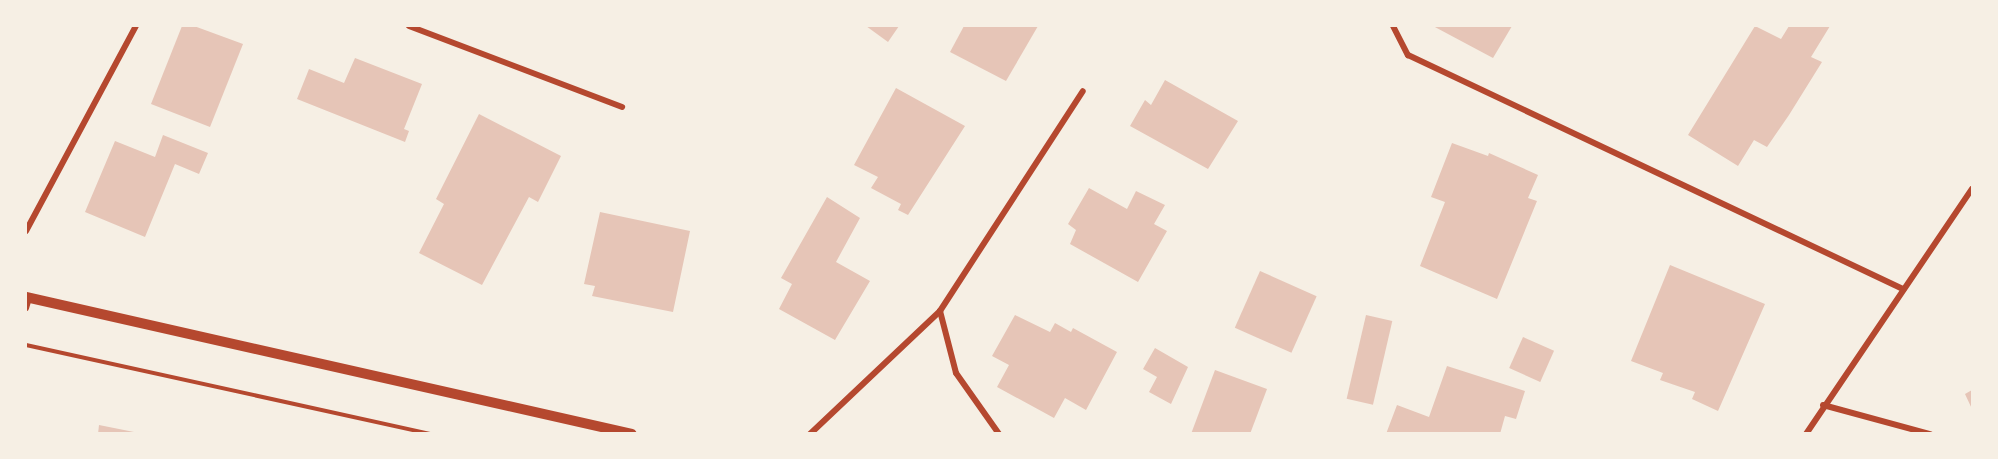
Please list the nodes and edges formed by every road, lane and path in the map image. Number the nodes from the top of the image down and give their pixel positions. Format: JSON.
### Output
{"nodes":[{"id":1,"x":136,"y":26,"type":"edge"},
{"id":2,"x":409,"y":26,"type":"edge"},
{"id":3,"x":1393,"y":26,"type":"edge"},
{"id":4,"x":1083,"y":91,"type":"dead end"},
{"id":5,"x":622,"y":107,"type":"dead end"},
{"id":6,"x":1972,"y":189,"type":"edge"},
{"id":7,"x":26,"y":231,"type":"edge"},
{"id":8,"x":1903,"y":289,"type":"junction"},
{"id":9,"x":27,"y":301,"type":"edge"},
{"id":10,"x":940,"y":311,"type":"junction"},
{"id":11,"x":26,"y":345,"type":"edge"},
{"id":12,"x":1823,"y":405,"type":"junction"},
{"id":13,"x":432,"y":434,"type":"edge"},
{"id":14,"x":632,"y":434,"type":"edge"},
{"id":15,"x":810,"y":434,"type":"edge"},
{"id":16,"x":999,"y":434,"type":"edge"},
{"id":17,"x":1806,"y":434,"type":"edge"},
{"id":18,"x":1930,"y":434,"type":"edge"}],
"edges":[{"from":1,"to":7,"type":"street"},
{"from":2,"to":5,"type":"street"},
{"from":3,"to":8,"type":"street"},
{"from":4,"to":10,"type":"street"},
{"from":6,"to":8,"type":"street"},
{"from":8,"to":12,"type":"street"},
{"from":9,"to":14,"type":"street"},
{"from":10,"to":15,"type":"street"},
{"from":10,"to":16,"type":"street"},
{"from":11,"to":13,"type":"path"},
{"from":12,"to":17,"type":"street"},
{"from":12,"to":18,"type":"street"}]}
